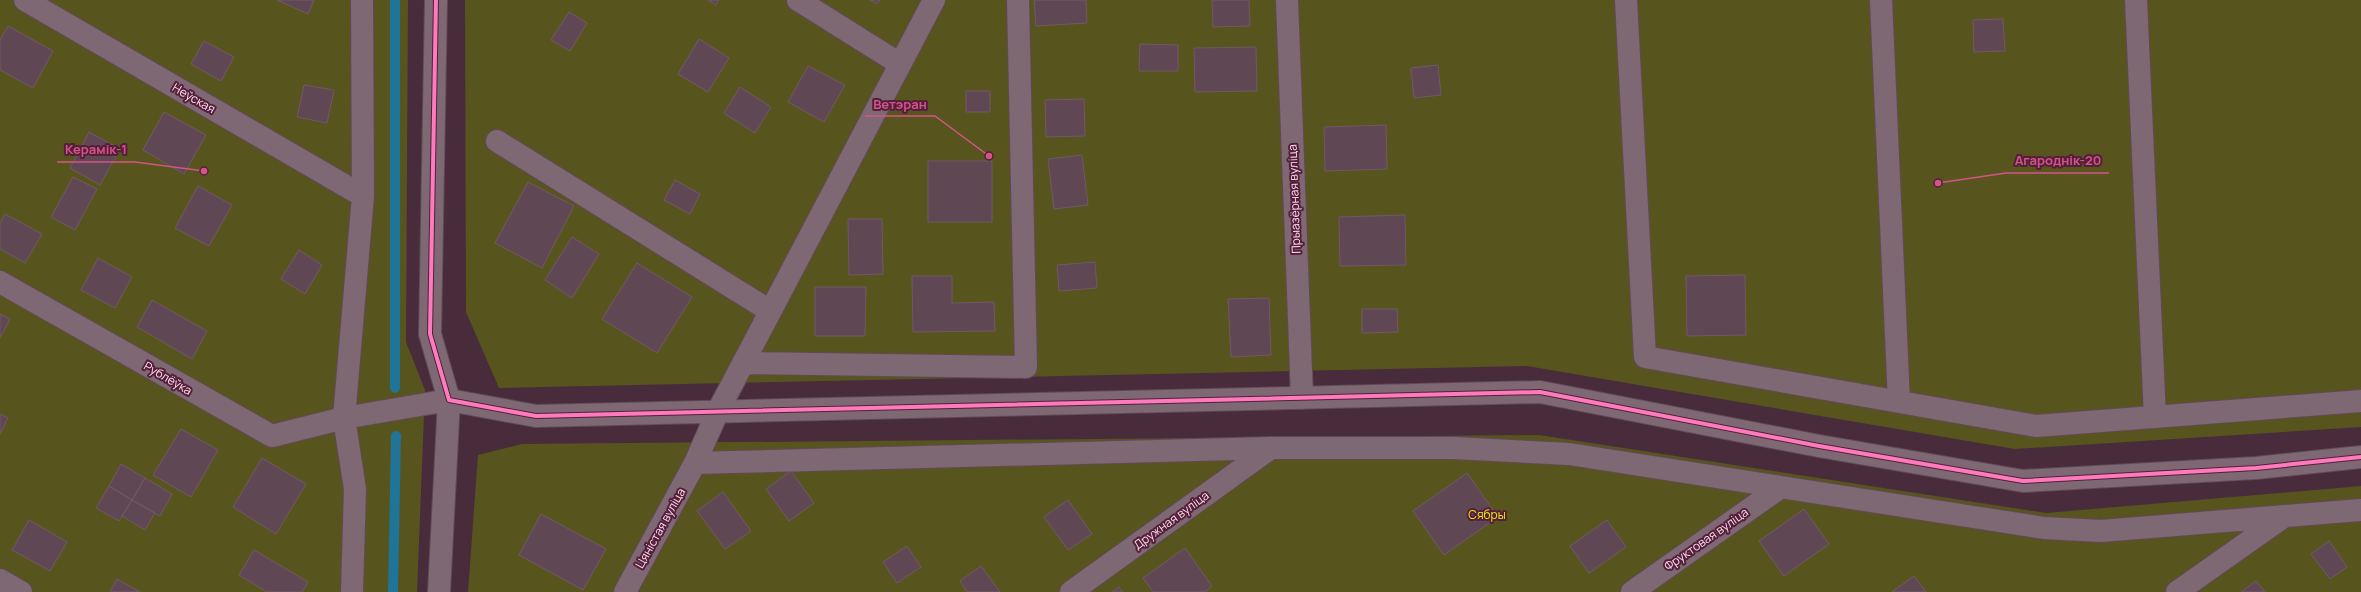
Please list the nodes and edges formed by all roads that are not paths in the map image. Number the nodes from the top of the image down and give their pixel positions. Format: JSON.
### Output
{"nodes":[{"id":1,"x":25,"y":0,"type":"edge"},
{"id":2,"x":362,"y":0,"type":"edge"},
{"id":3,"x":436,"y":0,"type":"edge"},
{"id":4,"x":798,"y":0,"type":"edge"},
{"id":5,"x":934,"y":0,"type":"edge"},
{"id":6,"x":1018,"y":0,"type":"edge"},
{"id":7,"x":1287,"y":0,"type":"edge"},
{"id":8,"x":1626,"y":0,"type":"edge"},
{"id":9,"x":1881,"y":0,"type":"edge"},
{"id":10,"x":2136,"y":0,"type":"edge"},
{"id":11,"x":900,"y":64,"type":"junction"},
{"id":12,"x":497,"y":141,"type":"dead end"},
{"id":13,"x":363,"y":196,"type":"junction"},
{"id":14,"x":0,"y":282,"type":"edge"},
{"id":15,"x":770,"y":311,"type":"junction"},
{"id":16,"x":743,"y":363,"type":"junction"},
{"id":17,"x":1302,"y":398,"type":"junction"},
{"id":18,"x":449,"y":400,"type":"junction"},
{"id":19,"x":2361,"y":401,"type":"edge"},
{"id":20,"x":1899,"y":402,"type":"junction"},
{"id":21,"x":718,"y":411,"type":"junction"},
{"id":22,"x":2155,"y":417,"type":"junction"},
{"id":23,"x":344,"y":418,"type":"junction"},
{"id":24,"x":1271,"y":448,"type":"junction"},
{"id":25,"x":2361,"y":457,"type":"edge"},
{"id":26,"x":696,"y":463,"type":"junction"},
{"id":27,"x":1781,"y":487,"type":"junction"},
{"id":28,"x":2361,"y":510,"type":"edge"},
{"id":29,"x":2282,"y":518,"type":"junction"},
{"id":30,"x":0,"y":580,"type":"edge"},
{"id":31,"x":21,"y":592,"type":"edge"},
{"id":32,"x":352,"y":592,"type":"edge"},
{"id":33,"x":439,"y":592,"type":"edge"},
{"id":34,"x":625,"y":592,"type":"edge"},
{"id":35,"x":1071,"y":592,"type":"edge"},
{"id":36,"x":1632,"y":592,"type":"edge"},
{"id":37,"x":2177,"y":592,"type":"edge"}],
"edges":[{"from":1,"to":13,"type":"street","name":"Неўская"},
{"from":2,"to":13,"type":"street"},
{"from":3,"to":18,"type":"street"},
{"from":4,"to":11,"type":"street"},
{"from":5,"to":11,"type":"street","name":"Цяністая вуліца"},
{"from":6,"to":16,"type":"street"},
{"from":7,"to":17,"type":"street","name":"Прыазёрная вуліца"},
{"from":8,"to":20,"type":"street"},
{"from":9,"to":20,"type":"street"},
{"from":10,"to":22,"type":"street"},
{"from":11,"to":15,"type":"street","name":"Цяністая вуліца"},
{"from":12,"to":15,"type":"street"},
{"from":13,"to":23,"type":"street"},
{"from":14,"to":23,"type":"street","name":"Рублёўка"},
{"from":15,"to":16,"type":"street","name":"Цяністая вуліца"},
{"from":16,"to":21,"type":"street","name":"Цяністая вуліца"},
{"from":17,"to":21,"type":"street"},
{"from":17,"to":25,"type":"street"},
{"from":18,"to":21,"type":"street"},
{"from":18,"to":23,"type":"street","name":"Рублёўка"},
{"from":18,"to":33,"type":"street"},
{"from":19,"to":22,"type":"street"},
{"from":20,"to":22,"type":"street"},
{"from":21,"to":26,"type":"street","name":"Цяністая вуліца"},
{"from":23,"to":32,"type":"street"},
{"from":24,"to":26,"type":"street"},
{"from":24,"to":27,"type":"street"},
{"from":24,"to":35,"type":"street","name":"Дружная вуліца"},
{"from":26,"to":34,"type":"street","name":"Цяністая вуліца"},
{"from":27,"to":29,"type":"street"},
{"from":27,"to":36,"type":"street","name":"Фруктовая вуліца"},
{"from":28,"to":29,"type":"street"},
{"from":29,"to":37,"type":"street"},
{"from":30,"to":31,"type":"street"}]}
